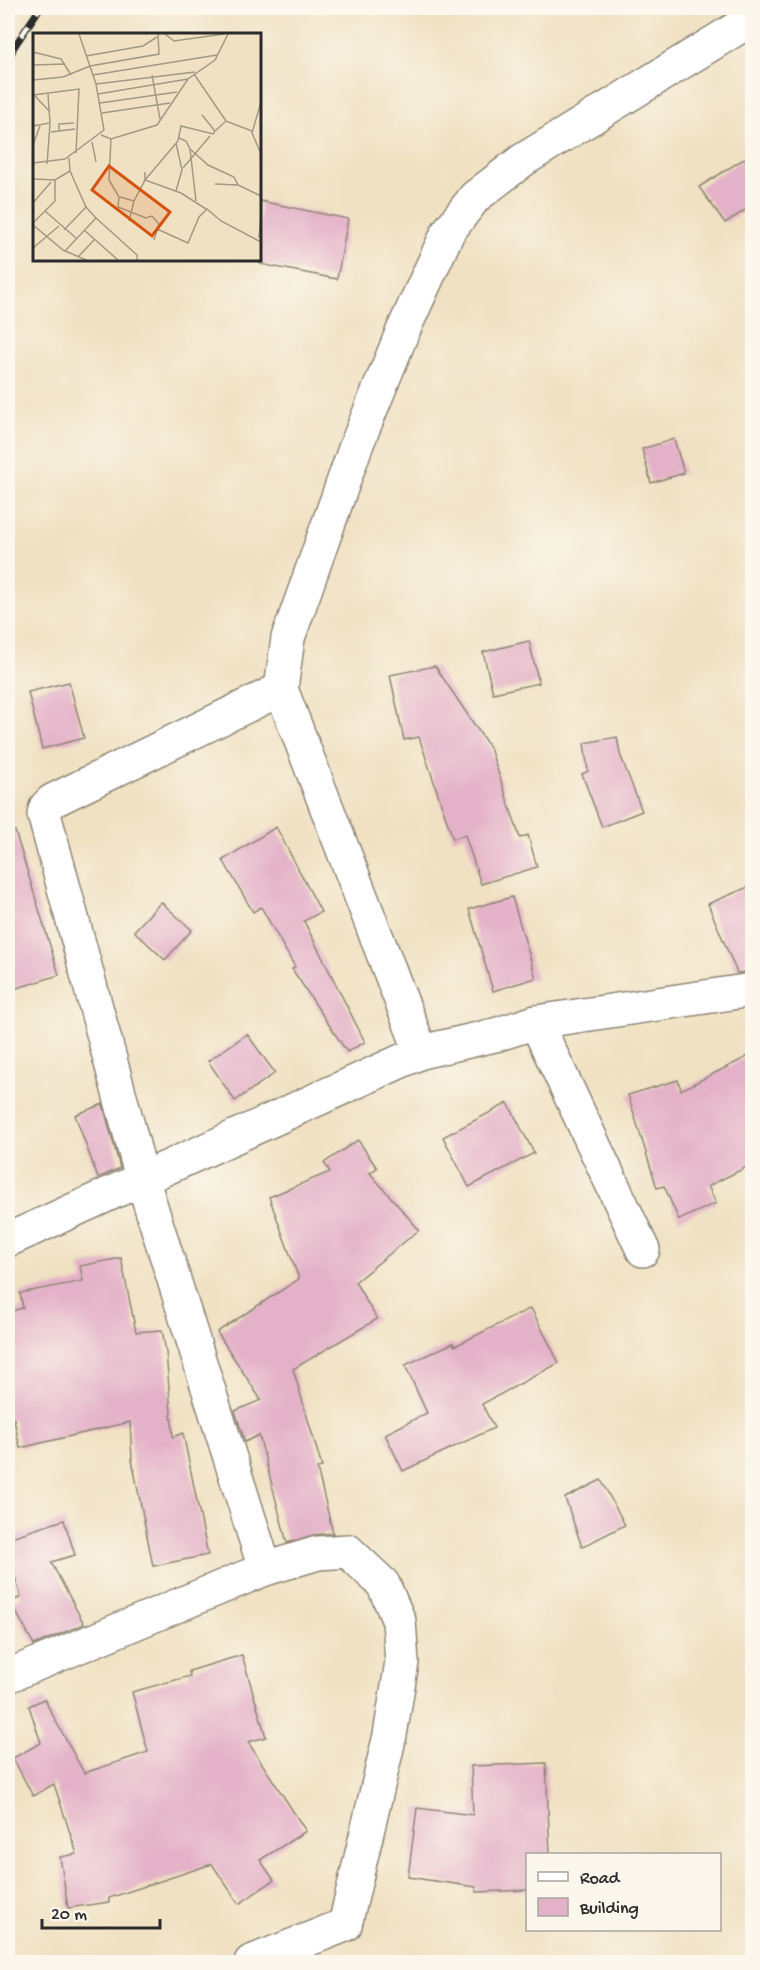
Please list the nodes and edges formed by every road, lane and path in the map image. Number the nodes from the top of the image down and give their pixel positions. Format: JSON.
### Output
{"nodes":[{"id":1,"x":753,"y":19,"type":"edge"},
{"id":2,"x":281,"y":689,"type":"junction"},
{"id":3,"x":753,"y":990,"type":"edge"},
{"id":4,"x":536,"y":1022,"type":"junction"},
{"id":5,"x":421,"y":1052,"type":"junction"},
{"id":6,"x":142,"y":1178,"type":"junction"},
{"id":7,"x":8,"y":1240,"type":"edge"},
{"id":8,"x":643,"y":1250,"type":"dead end"},
{"id":9,"x":266,"y":1569,"type":"junction"},
{"id":10,"x":8,"y":1676,"type":"edge"},
{"id":11,"x":251,"y":1962,"type":"edge"}],
"edges":[{"from":1,"to":2,"type":"street"},
{"from":2,"to":5,"type":"street"},
{"from":2,"to":6,"type":"street"},
{"from":3,"to":4,"type":"street"},
{"from":4,"to":5,"type":"street"},
{"from":4,"to":8,"type":"street"},
{"from":5,"to":6,"type":"street"},
{"from":6,"to":7,"type":"street"},
{"from":6,"to":9,"type":"street"},
{"from":9,"to":10,"type":"street"},
{"from":9,"to":11,"type":"street"}]}
